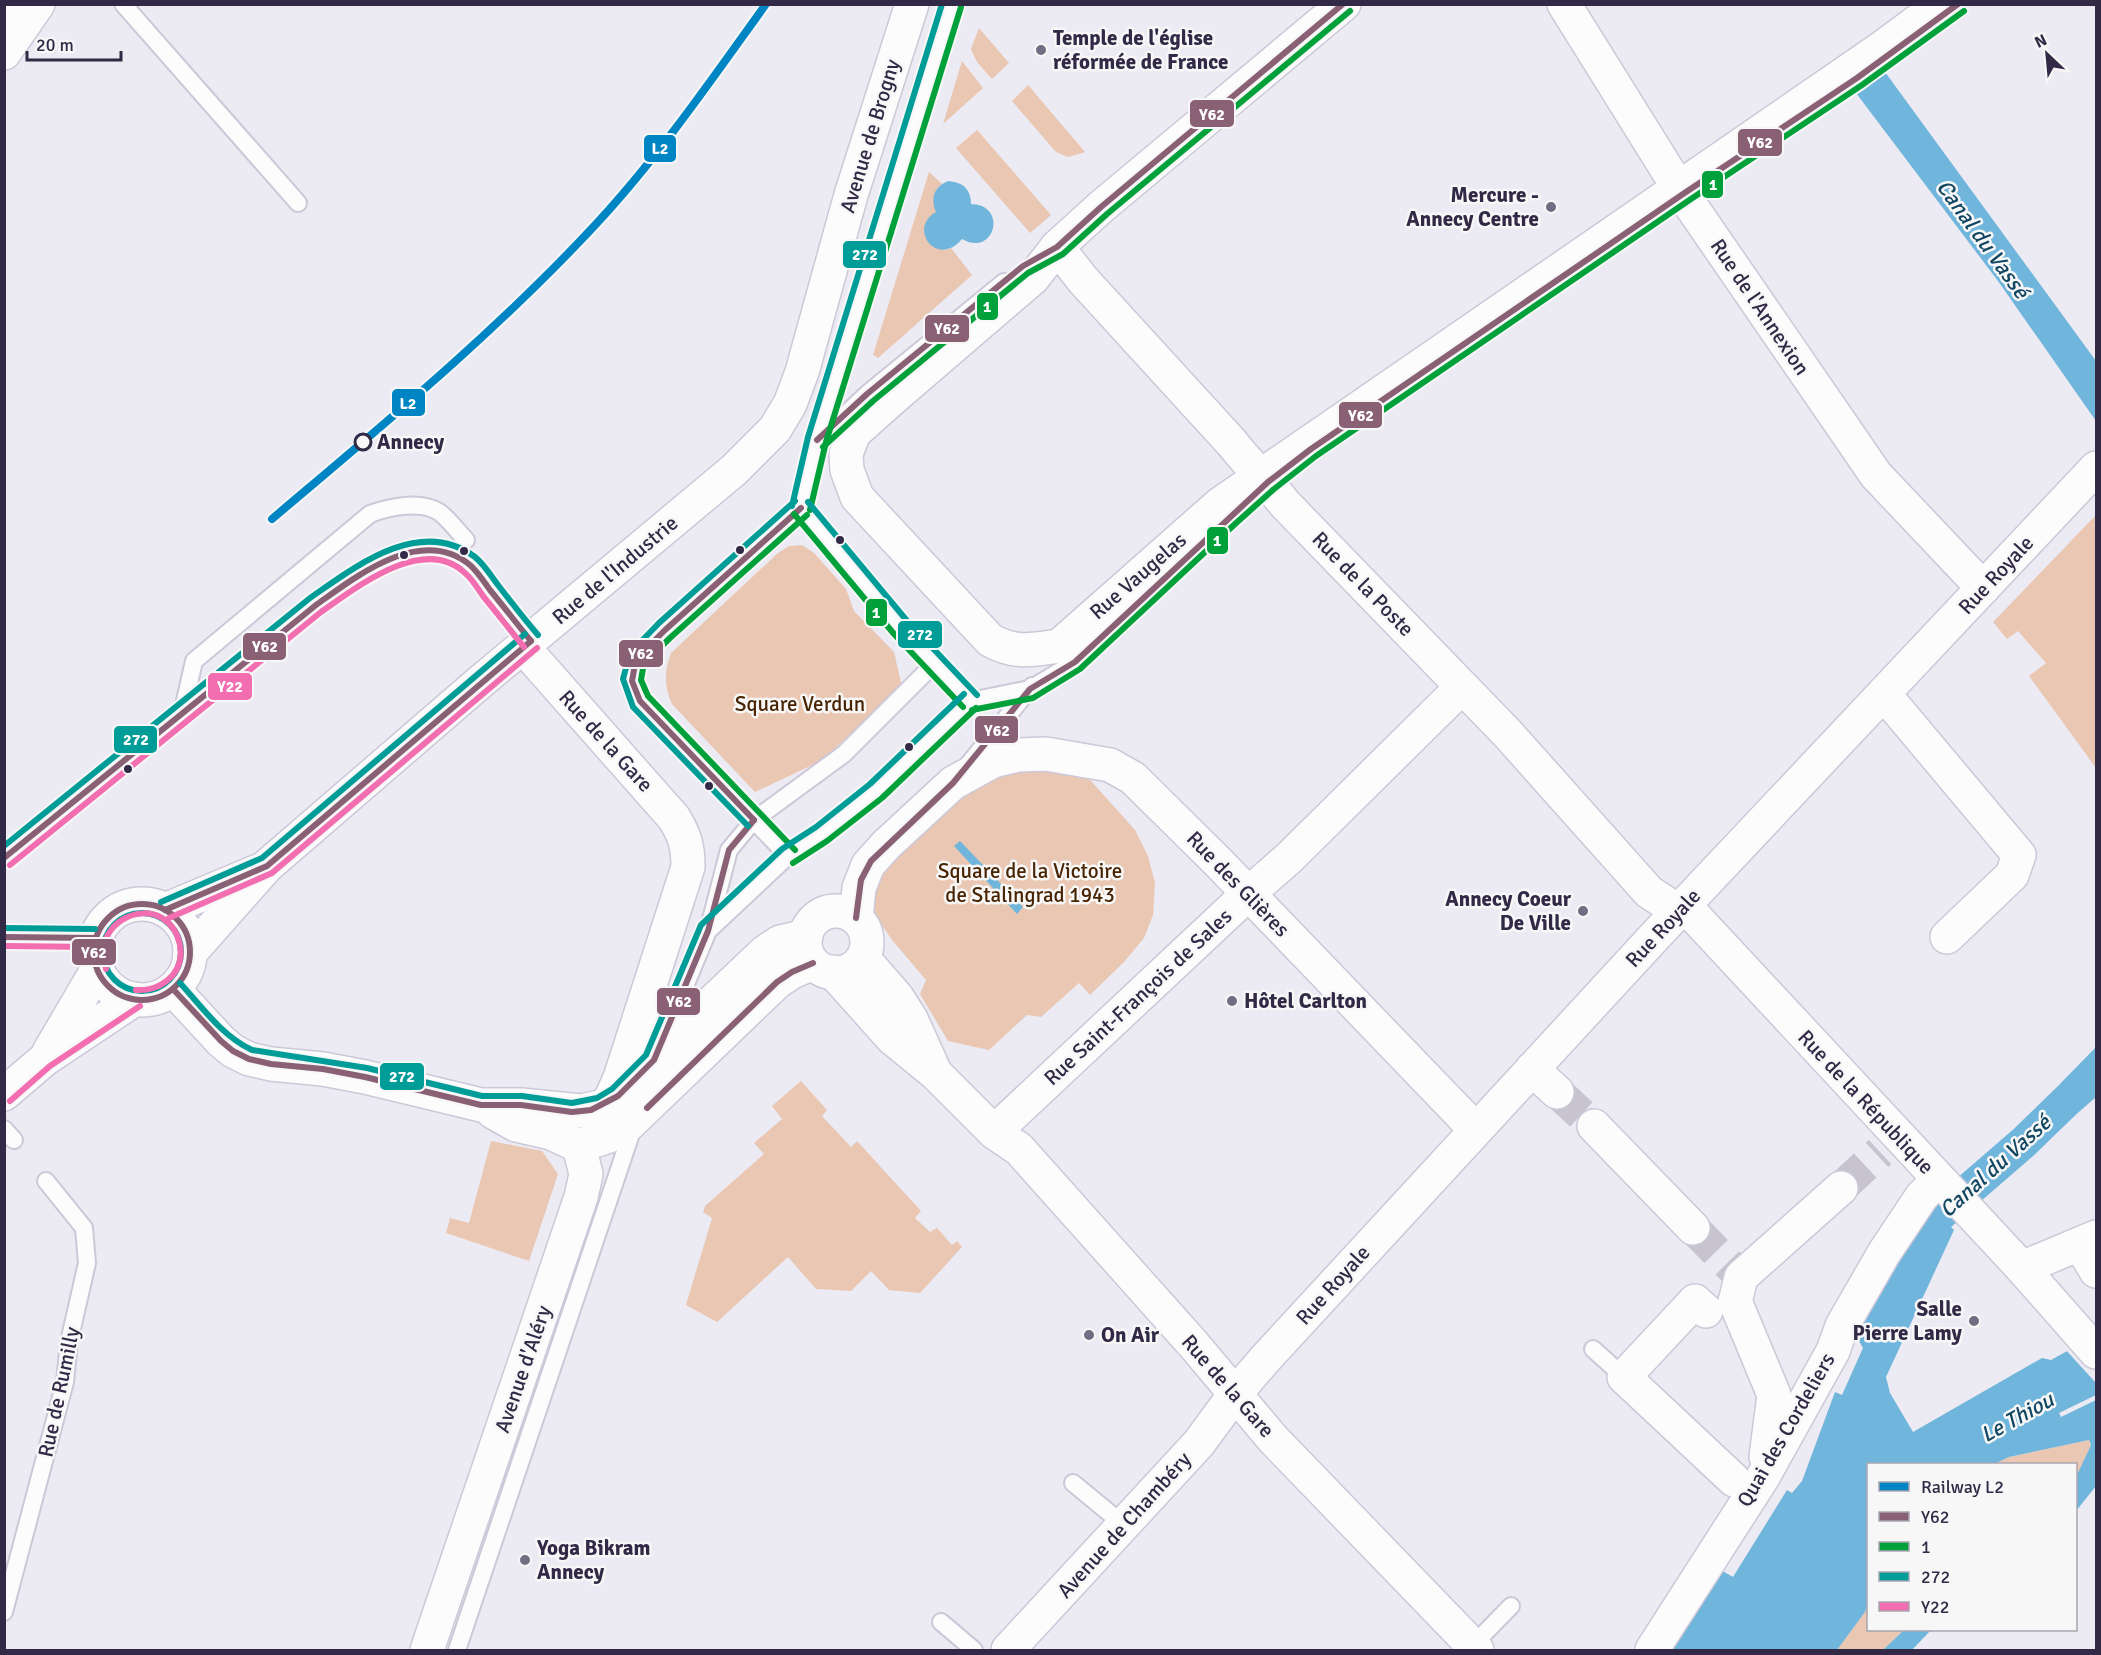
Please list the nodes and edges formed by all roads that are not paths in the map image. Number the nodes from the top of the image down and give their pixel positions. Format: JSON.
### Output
{"nodes":[{"id":1,"x":9,"y":4,"type":"edge"},
{"id":2,"x":38,"y":4,"type":"edge"},
{"id":3,"x":123,"y":4,"type":"edge"},
{"id":4,"x":912,"y":4,"type":"edge"},
{"id":5,"x":952,"y":4,"type":"edge"},
{"id":6,"x":1344,"y":4,"type":"edge"},
{"id":7,"x":1564,"y":4,"type":"edge"},
{"id":8,"x":1941,"y":4,"type":"edge"},
{"id":9,"x":1959,"y":4,"type":"edge"},
{"id":10,"x":4,"y":10,"type":"edge"},
{"id":11,"x":4,"y":53,"type":"edge"},
{"id":12,"x":1681,"y":191,"type":"junction"},
{"id":13,"x":298,"y":203,"type":"dead end"},
{"id":14,"x":1057,"y":247,"type":"junction"},
{"id":15,"x":802,"y":372,"type":"joint"},
{"id":16,"x":817,"y":440,"type":"junction"},
{"id":17,"x":2097,"y":468,"type":"edge"},
{"id":18,"x":1264,"y":479,"type":"junction"},
{"id":19,"x":801,"y":508,"type":"junction"},
{"id":20,"x":466,"y":540,"type":"dead end"},
{"id":21,"x":452,"y":552,"type":"dead end"},
{"id":22,"x":470,"y":565,"type":"dead end"},
{"id":23,"x":1983,"y":588,"type":"junction"},
{"id":24,"x":527,"y":644,"type":"junction"},
{"id":25,"x":1059,"y":646,"type":"junction"},
{"id":26,"x":935,"y":663,"type":"junction"},
{"id":27,"x":1462,"y":687,"type":"junction"},
{"id":28,"x":1030,"y":689,"type":"junction"},
{"id":29,"x":1884,"y":694,"type":"junction"},
{"id":30,"x":970,"y":701,"type":"junction"},
{"id":31,"x":182,"y":714,"type":"junction"},
{"id":32,"x":953,"y":783,"type":"junction"},
{"id":33,"x":754,"y":820,"type":"junction"},
{"id":34,"x":685,"y":836,"type":"joint"},
{"id":35,"x":788,"y":856,"type":"junction"},
{"id":36,"x":4,"y":858,"type":"edge"},
{"id":37,"x":267,"y":866,"type":"junction"},
{"id":38,"x":1248,"y":893,"type":"junction"},
{"id":39,"x":1681,"y":908,"type":"junction"},
{"id":40,"x":165,"y":910,"type":"junction"},
{"id":41,"x":856,"y":918,"type":"junction"},
{"id":42,"x":708,"y":931,"type":"junction"},
{"id":43,"x":4,"y":937,"type":"edge"},
{"id":44,"x":1947,"y":937,"type":"dead end"},
{"id":45,"x":190,"y":953,"type":"junction"},
{"id":46,"x":96,"y":954,"type":"junction"},
{"id":47,"x":818,"y":957,"type":"junction"},
{"id":48,"x":863,"y":958,"type":"junction"},
{"id":49,"x":173,"y":989,"type":"junction"},
{"id":50,"x":135,"y":999,"type":"junction"},
{"id":51,"x":45,"y":1059,"type":"junction"},
{"id":52,"x":654,"y":1060,"type":"junction"},
{"id":53,"x":1532,"y":1069,"type":"junction"},
{"id":54,"x":936,"y":1074,"type":"junction"},
{"id":55,"x":1557,"y":1092,"type":"tunnel mouth"},
{"id":56,"x":4,"y":1094,"type":"edge"},
{"id":57,"x":481,"y":1105,"type":"junction"},
{"id":58,"x":623,"y":1110,"type":"junction"},
{"id":59,"x":1594,"y":1126,"type":"tunnel mouth"},
{"id":60,"x":1475,"y":1129,"type":"junction"},
{"id":61,"x":994,"y":1132,"type":"junction"},
{"id":62,"x":579,"y":1146,"type":"junction"},
{"id":63,"x":46,"y":1181,"type":"dead end"},
{"id":64,"x":1940,"y":1182,"type":"junction"},
{"id":65,"x":1840,"y":1188,"type":"tunnel mouth"},
{"id":66,"x":1693,"y":1228,"type":"tunnel mouth"},
{"id":67,"x":580,"y":1244,"type":"junction"},
{"id":68,"x":2091,"y":1251,"type":"edge"},
{"id":69,"x":2022,"y":1268,"type":"junction"},
{"id":70,"x":1730,"y":1296,"type":"junction"},
{"id":71,"x":2089,"y":1344,"type":"edge"},
{"id":72,"x":1593,"y":1349,"type":"dead end"},
{"id":73,"x":1821,"y":1369,"type":"junction"},
{"id":74,"x":1624,"y":1377,"type":"junction"},
{"id":75,"x":1235,"y":1394,"type":"junction"},
{"id":76,"x":1774,"y":1395,"type":"junction"},
{"id":77,"x":1748,"y":1478,"type":"junction"},
{"id":78,"x":1073,"y":1483,"type":"dead end"},
{"id":79,"x":487,"y":1518,"type":"junction"},
{"id":80,"x":1124,"y":1525,"type":"junction"},
{"id":81,"x":1511,"y":1606,"type":"dead end"},
{"id":82,"x":4,"y":1612,"type":"edge"},
{"id":83,"x":941,"y":1622,"type":"dead end"},
{"id":84,"x":1477,"y":1649,"type":"edge"},
{"id":85,"x":427,"y":1650,"type":"edge"},
{"id":86,"x":457,"y":1650,"type":"edge"},
{"id":87,"x":974,"y":1650,"type":"edge"},
{"id":88,"x":1008,"y":1650,"type":"edge"},
{"id":89,"x":1652,"y":1650,"type":"edge"}],
"edges":[{"from":1,"to":10,"type":"street"},
{"from":2,"to":11,"type":"street"},
{"from":3,"to":13,"type":"lane"},
{"from":4,"to":15,"type":"street","name":"Avenue de Brogny"},
{"from":5,"to":16,"type":"lane","name":"Avenue de Brogny"},
{"from":6,"to":14,"type":"street"},
{"from":7,"to":12,"type":"street","name":"Rue de l'Annexion"},
{"from":8,"to":12,"type":"street","name":"Rue Vaugelas"},
{"from":9,"to":12,"type":"lane","name":"Rue Vaugelas"},
{"from":12,"to":18,"type":"street","name":"Rue Vaugelas"},
{"from":12,"to":23,"type":"street","name":"Rue de l'Annexion"},
{"from":14,"to":16,"type":"lane"},
{"from":14,"to":18,"type":"street","name":"Rue de la Poste"},
{"from":14,"to":25,"type":"street"},
{"from":15,"to":24,"type":"street","name":"Rue de l'Industrie"},
{"from":16,"to":19,"type":"lane","name":"Avenue de Brogny"},
{"from":17,"to":23,"type":"street","name":"Rue Royale"},
{"from":18,"to":25,"type":"street","name":"Rue Vaugelas"},
{"from":18,"to":27,"type":"street","name":"Rue de la Poste"},
{"from":18,"to":28,"type":"lane","name":"Rue Vaugelas"},
{"from":19,"to":26,"type":"lane"},
{"from":19,"to":33,"type":"lane"},
{"from":20,"to":31,"type":"lane"},
{"from":21,"to":31,"type":"lane"},
{"from":22,"to":24,"type":"lane"},
{"from":23,"to":29,"type":"street","name":"Rue Royale"},
{"from":24,"to":34,"type":"street","name":"Rue de la Gare"},
{"from":24,"to":37,"type":"street","name":"Rue de l'Industrie"},
{"from":25,"to":28,"type":"lane","name":"Rue Vaugelas"},
{"from":26,"to":30,"type":"lane"},
{"from":26,"to":33,"type":"lane","name":"Avenue d'Aléry"},
{"from":27,"to":38,"type":"street","name":"Rue Saint-François de Sales"},
{"from":27,"to":39,"type":"street","name":"Rue de la Poste"},
{"from":28,"to":30,"type":"lane","name":"Rue Vaugelas"},
{"from":28,"to":32,"type":"lane","name":"Rue Vaugelas"},
{"from":29,"to":39,"type":"street","name":"Rue Royale"},
{"from":29,"to":44,"type":"street"},
{"from":30,"to":35,"type":"lane"},
{"from":31,"to":36,"type":"lane"},
{"from":32,"to":38,"type":"street","name":"Rue des Glières"},
{"from":32,"to":41,"type":"street","name":"Rue Vaugelas"},
{"from":33,"to":35,"type":"lane"},
{"from":33,"to":42,"type":"lane","name":"Avenue d'Aléry"},
{"from":34,"to":58,"type":"street","name":"Avenue d'Aléry"},
{"from":35,"to":42,"type":"lane"},
{"from":37,"to":40,"type":"street","name":"Rue de l'Industrie"},
{"from":37,"to":45,"type":"street","name":"Rue de l'Industrie"},
{"from":38,"to":60,"type":"street","name":"Rue des Glières"},
{"from":38,"to":61,"type":"street","name":"Rue Saint-François de Sales"},
{"from":39,"to":53,"type":"street","name":"Rue Royale"},
{"from":39,"to":64,"type":"street","name":"Rue de la République"},
{"from":40,"to":45,"type":"street"},
{"from":40,"to":46,"type":"street"},
{"from":41,"to":47,"type":"street"},
{"from":41,"to":48,"type":"street"},
{"from":42,"to":52,"type":"lane","name":"Avenue d'Aléry"},
{"from":43,"to":46,"type":"lane"},
{"from":45,"to":49,"type":"street"},
{"from":46,"to":50,"type":"street"},
{"from":46,"to":51,"type":"street"},
{"from":47,"to":48,"type":"street"},
{"from":47,"to":52,"type":"street","name":"Avenue d'Aléry"},
{"from":47,"to":54,"type":"street","name":"Rue de la Gare"},
{"from":47,"to":58,"type":"street","name":"Avenue d'Aléry"},
{"from":48,"to":54,"type":"street","name":"Rue de la Gare"},
{"from":49,"to":50,"type":"street"},
{"from":49,"to":57,"type":"street"},
{"from":50,"to":51,"type":"street"},
{"from":51,"to":56,"type":"street"},
{"from":52,"to":58,"type":"street","name":"Avenue d'Aléry"},
{"from":53,"to":55,"type":"street"},
{"from":53,"to":60,"type":"street","name":"Rue Royale"},
{"from":54,"to":61,"type":"street","name":"Rue de la Gare"},
{"from":57,"to":58,"type":"street"},
{"from":57,"to":62,"type":"street"},
{"from":58,"to":62,"type":"street","name":"Avenue d'Aléry"},
{"from":58,"to":67,"type":"lane","name":"Avenue d'Aléry"},
{"from":59,"to":66,"type":"street"},
{"from":60,"to":75,"type":"street","name":"Rue Royale"},
{"from":61,"to":75,"type":"street","name":"Rue de la Gare"},
{"from":62,"to":67,"type":"street","name":"Avenue d'Aléry"},
{"from":63,"to":82,"type":"lane","name":"Rue de Rumilly"},
{"from":64,"to":69,"type":"street","name":"Rue de la République"},
{"from":64,"to":73,"type":"street","name":"Quai des Cordeliers"},
{"from":65,"to":70,"type":"street"},
{"from":67,"to":79,"type":"street","name":"Avenue d'Aléry"},
{"from":68,"to":69,"type":"street"},
{"from":69,"to":71,"type":"street","name":"Rue de la République"},
{"from":70,"to":74,"type":"street"},
{"from":70,"to":76,"type":"street"},
{"from":72,"to":74,"type":"lane"},
{"from":73,"to":76,"type":"street"},
{"from":73,"to":77,"type":"street","name":"Quai des Cordeliers"},
{"from":74,"to":77,"type":"street"},
{"from":75,"to":80,"type":"street","name":"Avenue de Chambéry"},
{"from":75,"to":84,"type":"street","name":"Rue de la Gare"},
{"from":76,"to":77,"type":"street"},
{"from":77,"to":89,"type":"street","name":"Quai des Cordeliers"},
{"from":78,"to":80,"type":"lane"},
{"from":79,"to":85,"type":"street","name":"Avenue d'Aléry"},
{"from":79,"to":86,"type":"lane","name":"Avenue d'Aléry"},
{"from":80,"to":88,"type":"street","name":"Avenue de Chambéry"},
{"from":81,"to":84,"type":"lane"},
{"from":83,"to":87,"type":"lane"}]}
